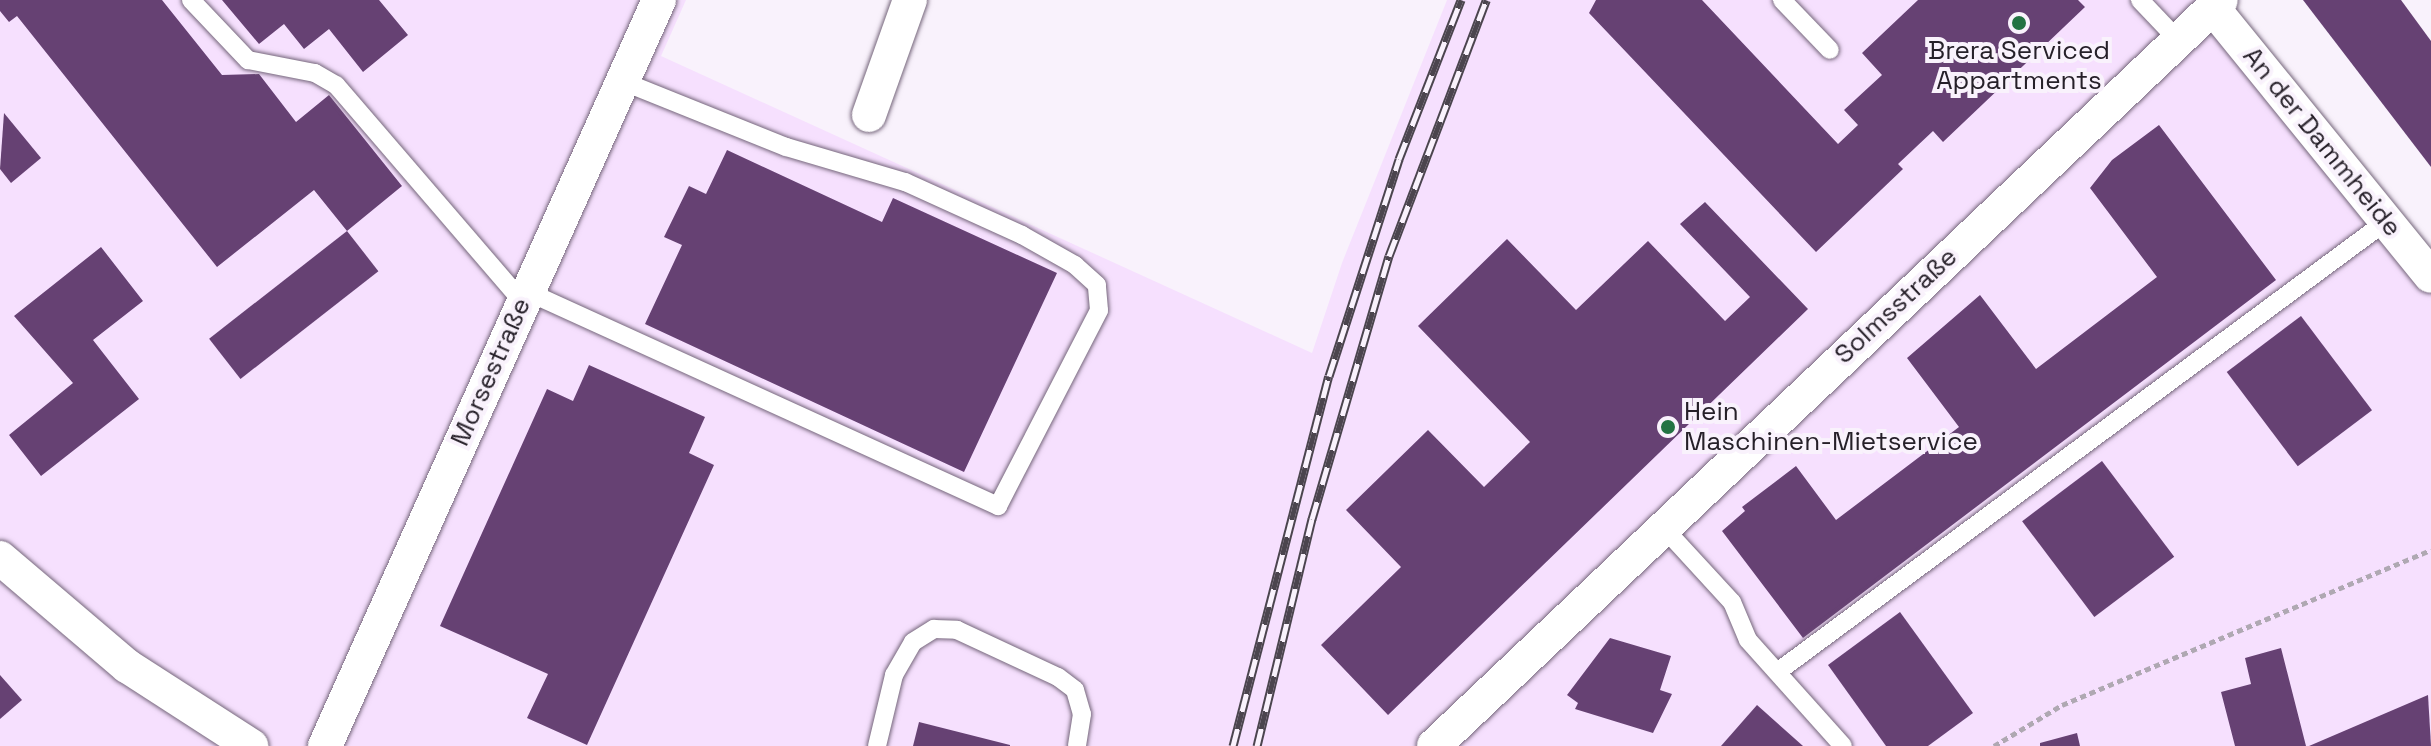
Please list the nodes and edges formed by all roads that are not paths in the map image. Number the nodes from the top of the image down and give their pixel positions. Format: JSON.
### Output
{"nodes":[{"id":1,"x":191,"y":0,"type":"edge"},
{"id":2,"x":659,"y":0,"type":"edge"},
{"id":3,"x":910,"y":0,"type":"edge"},
{"id":4,"x":1782,"y":0,"type":"edge"},
{"id":5,"x":2140,"y":0,"type":"edge"},
{"id":6,"x":2217,"y":4,"type":"edge"},
{"id":7,"x":2178,"y":40,"type":"junction"},
{"id":8,"x":1830,"y":50,"type":"dead end"},
{"id":9,"x":622,"y":81,"type":"junction"},
{"id":10,"x":869,"y":115,"type":"dead end"},
{"id":11,"x":2388,"y":220,"type":"junction"},
{"id":12,"x":2431,"y":276,"type":"edge"},
{"id":13,"x":524,"y":296,"type":"junction"},
{"id":14,"x":1662,"y":526,"type":"junction"},
{"id":15,"x":0,"y":558,"type":"edge"},
{"id":16,"x":1780,"y":670,"type":"junction"},
{"id":17,"x":251,"y":746,"type":"edge"},
{"id":18,"x":325,"y":746,"type":"edge"},
{"id":19,"x":877,"y":746,"type":"edge"},
{"id":20,"x":1077,"y":746,"type":"edge"},
{"id":21,"x":1434,"y":746,"type":"edge"},
{"id":22,"x":1843,"y":746,"type":"edge"}],
"edges":[{"from":1,"to":13,"type":"lane"},
{"from":2,"to":9,"type":"street","name":"Morsestraße"},
{"from":3,"to":10,"type":"street"},
{"from":4,"to":8,"type":"lane"},
{"from":5,"to":7,"type":"lane"},
{"from":6,"to":7,"type":"street","name":"Solmsstraße"},
{"from":6,"to":11,"type":"street","name":"An der Dammheide"},
{"from":7,"to":14,"type":"street","name":"Solmsstraße"},
{"from":9,"to":13,"type":"street","name":"Morsestraße"},
{"from":9,"to":13,"type":"lane"},
{"from":11,"to":12,"type":"street","name":"An der Dammheide"},
{"from":11,"to":16,"type":"lane"},
{"from":13,"to":18,"type":"street","name":"Morsestraße"},
{"from":14,"to":16,"type":"lane"},
{"from":14,"to":21,"type":"street","name":"Solmsstraße"},
{"from":15,"to":17,"type":"street"},
{"from":16,"to":22,"type":"lane"},
{"from":19,"to":20,"type":"lane"}]}
